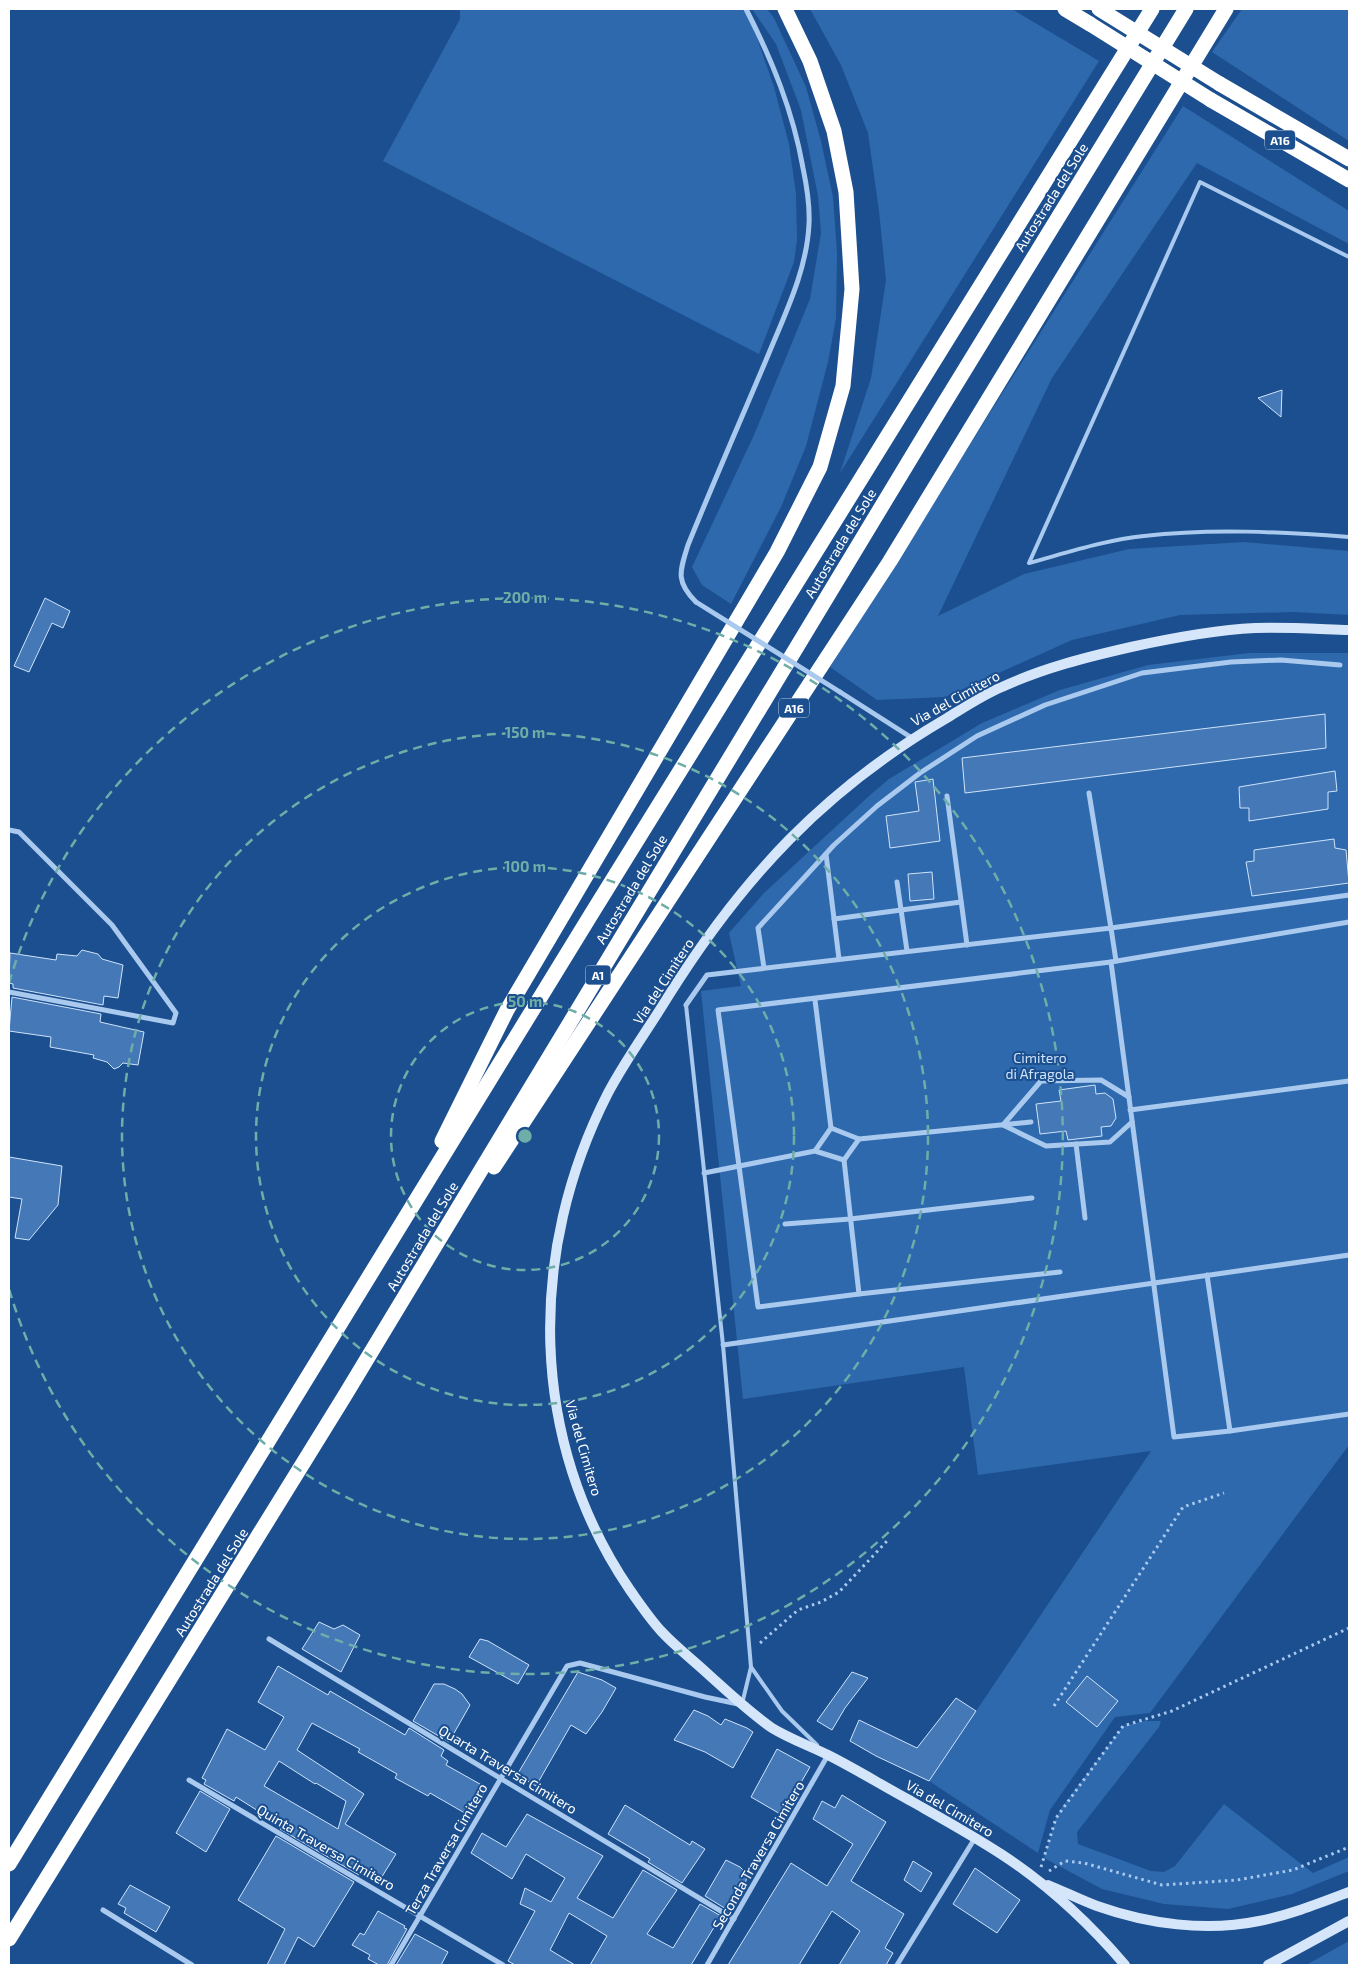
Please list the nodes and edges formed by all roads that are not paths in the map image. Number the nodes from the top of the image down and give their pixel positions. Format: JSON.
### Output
{"nodes":[{"id":1,"x":746,"y":9,"type":"edge"},
{"id":2,"x":785,"y":9,"type":"edge"},
{"id":3,"x":1065,"y":9,"type":"edge"},
{"id":4,"x":1099,"y":9,"type":"edge"},
{"id":5,"x":1152,"y":9,"type":"edge"},
{"id":6,"x":1186,"y":9,"type":"edge"},
{"id":7,"x":1226,"y":9,"type":"edge"},
{"id":8,"x":1349,"y":159,"type":"edge"},
{"id":9,"x":1349,"y":180,"type":"edge"},
{"id":10,"x":1349,"y":257,"type":"edge"},
{"id":11,"x":1349,"y":538,"type":"edge"},
{"id":12,"x":1349,"y":630,"type":"edge"},
{"id":13,"x":1340,"y":665,"type":"dead end"},
{"id":14,"x":912,"y":738,"type":"junction"},
{"id":15,"x":1089,"y":793,"type":"dead end"},
{"id":16,"x":947,"y":796,"type":"dead end"},
{"id":17,"x":9,"y":830,"type":"edge"},
{"id":18,"x":826,"y":854,"type":"junction"},
{"id":19,"x":897,"y":882,"type":"dead end"},
{"id":20,"x":1349,"y":895,"type":"edge"},
{"id":21,"x":961,"y":902,"type":"junction"},
{"id":22,"x":901,"y":911,"type":"junction"},
{"id":23,"x":834,"y":918,"type":"junction"},
{"id":24,"x":1349,"y":922,"type":"edge"},
{"id":25,"x":1111,"y":928,"type":"junction"},
{"id":26,"x":967,"y":945,"type":"junction"},
{"id":27,"x":907,"y":952,"type":"junction"},
{"id":28,"x":839,"y":959,"type":"junction"},
{"id":29,"x":1113,"y":961,"type":"junction"},
{"id":30,"x":764,"y":968,"type":"junction"},
{"id":31,"x":9,"y":992,"type":"edge"},
{"id":32,"x":815,"y":1000,"type":"junction"},
{"id":33,"x":686,"y":1006,"type":"joint"},
{"id":34,"x":1349,"y":1080,"type":"edge"},
{"id":35,"x":1129,"y":1097,"type":"junction"},
{"id":36,"x":1130,"y":1110,"type":"junction"},
{"id":37,"x":1031,"y":1122,"type":"dead end"},
{"id":38,"x":1132,"y":1122,"type":"junction"},
{"id":39,"x":1003,"y":1125,"type":"junction"},
{"id":40,"x":831,"y":1128,"type":"junction"},
{"id":41,"x":859,"y":1139,"type":"junction"},
{"id":42,"x":1076,"y":1144,"type":"junction"},
{"id":43,"x":815,"y":1151,"type":"junction"},
{"id":44,"x":844,"y":1160,"type":"junction"},
{"id":45,"x":739,"y":1165,"type":"junction"},
{"id":46,"x":704,"y":1173,"type":"junction"},
{"id":47,"x":1032,"y":1198,"type":"dead end"},
{"id":48,"x":1085,"y":1218,"type":"dead end"},
{"id":49,"x":850,"y":1220,"type":"junction"},
{"id":50,"x":785,"y":1224,"type":"dead end"},
{"id":51,"x":399,"y":1228,"type":"junction"},
{"id":52,"x":1349,"y":1255,"type":"edge"},
{"id":53,"x":1060,"y":1272,"type":"dead end"},
{"id":54,"x":1207,"y":1275,"type":"junction"},
{"id":55,"x":1154,"y":1283,"type":"junction"},
{"id":56,"x":859,"y":1294,"type":"junction"},
{"id":57,"x":723,"y":1345,"type":"junction"},
{"id":58,"x":344,"y":1397,"type":"junction"},
{"id":59,"x":1349,"y":1414,"type":"edge"},
{"id":60,"x":1230,"y":1431,"type":"junction"},
{"id":61,"x":269,"y":1640,"type":"dead end"},
{"id":62,"x":751,"y":1667,"type":"junction"},
{"id":63,"x":741,"y":1704,"type":"junction"},
{"id":64,"x":828,"y":1755,"type":"junction"},
{"id":65,"x":501,"y":1777,"type":"junction"},
{"id":66,"x":189,"y":1780,"type":"dead end"},
{"id":67,"x":975,"y":1838,"type":"junction"},
{"id":68,"x":9,"y":1864,"type":"edge"},
{"id":69,"x":1036,"y":1880,"type":"junction"},
{"id":70,"x":1349,"y":1892,"type":"edge"},
{"id":71,"x":103,"y":1910,"type":"dead end"},
{"id":72,"x":421,"y":1916,"type":"junction"},
{"id":73,"x":734,"y":1919,"type":"junction"},
{"id":74,"x":1349,"y":1921,"type":"edge"},
{"id":75,"x":9,"y":1939,"type":"edge"},
{"id":76,"x":192,"y":1965,"type":"edge"},
{"id":77,"x":391,"y":1965,"type":"edge"},
{"id":78,"x":503,"y":1965,"type":"edge"},
{"id":79,"x":707,"y":1965,"type":"edge"},
{"id":80,"x":897,"y":1965,"type":"edge"},
{"id":81,"x":1125,"y":1965,"type":"edge"},
{"id":82,"x":1268,"y":1965,"type":"edge"}],
"edges":[{"from":1,"to":14,"type":"street","bridge":true},
{"from":2,"to":51,"type":"highway"},
{"from":3,"to":9,"type":"highway","number":"A16","bridge":true},
{"from":4,"to":8,"type":"highway","number":"A16","bridge":true},
{"from":5,"to":51,"type":"highway","name":"Autostrada del Sole"},
{"from":6,"to":58,"type":"highway","name":"Autostrada del Sole","number":"A1"},
{"from":7,"to":58,"type":"highway","number":"A16"},
{"from":10,"to":11,"type":"lane"},
{"from":12,"to":14,"type":"main road","name":"Via del Cimitero"},
{"from":13,"to":18,"type":"street"},
{"from":14,"to":63,"type":"main road","name":"Via del Cimitero"},
{"from":15,"to":25,"type":"street"},
{"from":16,"to":21,"type":"street"},
{"from":17,"to":31,"type":"street"},
{"from":18,"to":23,"type":"street"},
{"from":18,"to":30,"type":"street"},
{"from":19,"to":22,"type":"street"},
{"from":20,"to":25,"type":"street"},
{"from":21,"to":22,"type":"street"},
{"from":21,"to":26,"type":"street"},
{"from":22,"to":23,"type":"street"},
{"from":22,"to":27,"type":"street"},
{"from":23,"to":28,"type":"street"},
{"from":24,"to":29,"type":"street"},
{"from":25,"to":26,"type":"street"},
{"from":25,"to":29,"type":"street"},
{"from":26,"to":27,"type":"street"},
{"from":27,"to":28,"type":"street"},
{"from":28,"to":30,"type":"street"},
{"from":29,"to":32,"type":"street"},
{"from":29,"to":35,"type":"street"},
{"from":30,"to":33,"type":"street"},
{"from":32,"to":40,"type":"street"},
{"from":32,"to":45,"type":"street"},
{"from":33,"to":46,"type":"lane"},
{"from":34,"to":36,"type":"street"},
{"from":35,"to":36,"type":"street"},
{"from":35,"to":39,"type":"street"},
{"from":36,"to":38,"type":"street"},
{"from":37,"to":39,"type":"street"},
{"from":38,"to":42,"type":"street"},
{"from":38,"to":55,"type":"street"},
{"from":39,"to":41,"type":"street"},
{"from":39,"to":42,"type":"street"},
{"from":40,"to":41,"type":"street"},
{"from":40,"to":43,"type":"street"},
{"from":41,"to":44,"type":"street"},
{"from":42,"to":48,"type":"street"},
{"from":43,"to":44,"type":"street"},
{"from":43,"to":45,"type":"street"},
{"from":44,"to":49,"type":"street"},
{"from":45,"to":46,"type":"street"},
{"from":45,"to":56,"type":"street"},
{"from":46,"to":57,"type":"lane"},
{"from":47,"to":49,"type":"street"},
{"from":49,"to":50,"type":"street"},
{"from":49,"to":56,"type":"street"},
{"from":51,"to":68,"type":"highway","name":"Autostrada del Sole"},
{"from":52,"to":54,"type":"street"},
{"from":53,"to":56,"type":"street"},
{"from":54,"to":55,"type":"street"},
{"from":54,"to":60,"type":"street"},
{"from":55,"to":57,"type":"street"},
{"from":55,"to":60,"type":"street"},
{"from":57,"to":62,"type":"lane"},
{"from":58,"to":75,"type":"highway","name":"Autostrada del Sole","number":"A1"},
{"from":59,"to":60,"type":"street"},
{"from":61,"to":65,"type":"street","name":"Quarta Traversa Cimitero"},
{"from":62,"to":63,"type":"lane"},
{"from":62,"to":64,"type":"lane"},
{"from":63,"to":64,"type":"main road","name":"Via del Cimitero"},
{"from":63,"to":65,"type":"street","name":"Terza Traversa Cimitero"},
{"from":64,"to":67,"type":"main road","name":"Via del Cimitero"},
{"from":64,"to":73,"type":"street","name":"Seconda Traversa Cimitero"},
{"from":65,"to":72,"type":"street","name":"Terza Traversa Cimitero"},
{"from":65,"to":73,"type":"street","name":"Quarta Traversa Cimitero"},
{"from":66,"to":72,"type":"street","name":"Quinta Traversa Cimitero"},
{"from":67,"to":69,"type":"main road","name":"Via del Cimitero"},
{"from":67,"to":80,"type":"street"},
{"from":69,"to":70,"type":"main road"},
{"from":69,"to":81,"type":"main road","name":"Via del Cimitero"},
{"from":71,"to":76,"type":"street"},
{"from":72,"to":77,"type":"street","name":"Terza Traversa Cimitero"},
{"from":72,"to":78,"type":"street","name":"Quinta Traversa Cimitero"},
{"from":73,"to":79,"type":"street","name":"Seconda Traversa Cimitero"},
{"from":74,"to":82,"type":"main road"}]}
